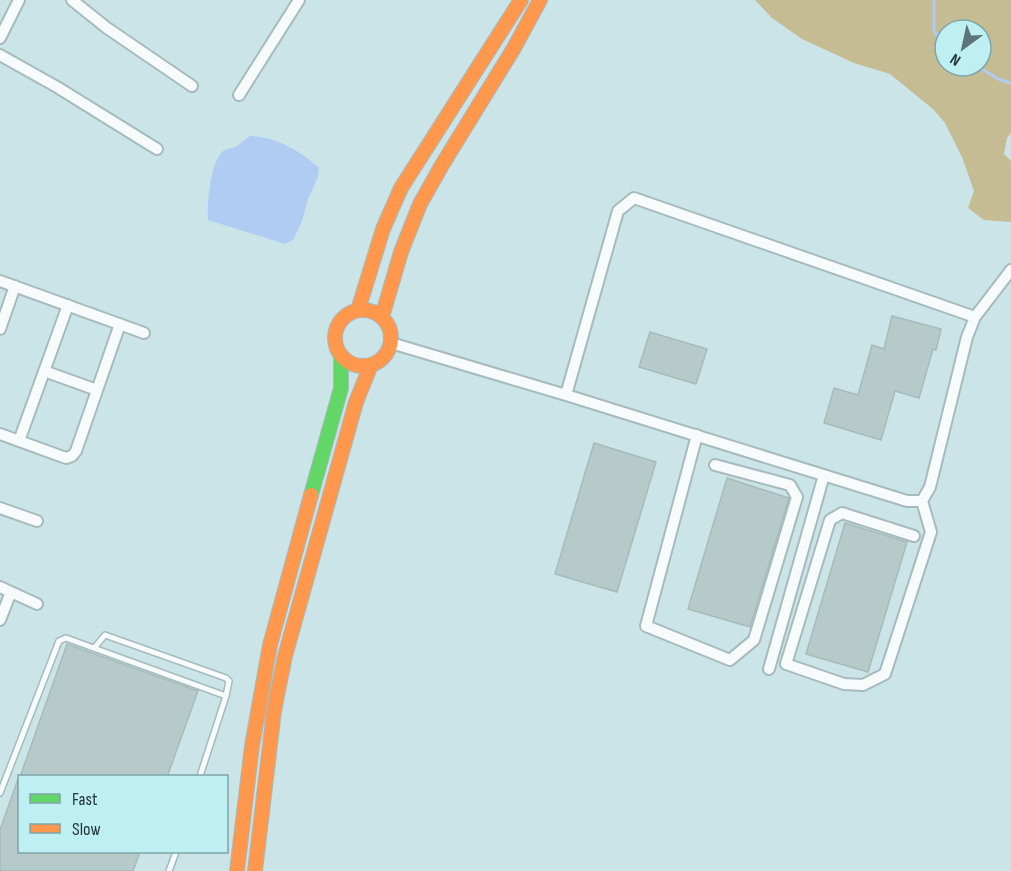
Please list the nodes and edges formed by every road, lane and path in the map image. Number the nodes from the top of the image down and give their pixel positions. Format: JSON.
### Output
{"nodes":[{"id":1,"x":19,"y":0,"type":"edge"},
{"id":2,"x":72,"y":0,"type":"edge"},
{"id":3,"x":299,"y":0,"type":"edge"},
{"id":4,"x":521,"y":0,"type":"edge"},
{"id":5,"x":540,"y":0,"type":"edge"},
{"id":6,"x":0,"y":38,"type":"edge"},
{"id":7,"x":0,"y":55,"type":"edge"},
{"id":8,"x":192,"y":86,"type":"dead end"},
{"id":9,"x":239,"y":95,"type":"dead end"},
{"id":10,"x":158,"y":149,"type":"dead end"},
{"id":11,"x":1011,"y":270,"type":"edge"},
{"id":12,"x":1008,"y":280,"type":"edge"},
{"id":13,"x":0,"y":281,"type":"edge"},
{"id":14,"x":15,"y":286,"type":"junction"},
{"id":15,"x":68,"y":305,"type":"junction"},
{"id":16,"x":358,"y":310,"type":"junction"},
{"id":17,"x":382,"y":317,"type":"junction"},
{"id":18,"x":975,"y":317,"type":"junction"},
{"id":19,"x":120,"y":324,"type":"junction"},
{"id":20,"x":0,"y":329,"type":"edge"},
{"id":21,"x":144,"y":333,"type":"dead end"},
{"id":22,"x":391,"y":343,"type":"junction"},
{"id":23,"x":341,"y":356,"type":"junction"},
{"id":24,"x":371,"y":365,"type":"junction"},
{"id":25,"x":44,"y":371,"type":"junction"},
{"id":26,"x":97,"y":390,"type":"junction"},
{"id":27,"x":566,"y":395,"type":"junction"},
{"id":28,"x":0,"y":434,"type":"edge"},
{"id":29,"x":697,"y":435,"type":"junction"},
{"id":30,"x":19,"y":441,"type":"junction"},
{"id":31,"x":715,"y":465,"type":"dead end"},
{"id":32,"x":824,"y":475,"type":"junction"},
{"id":33,"x":922,"y":501,"type":"junction"},
{"id":34,"x":0,"y":508,"type":"edge"},
{"id":35,"x":37,"y":521,"type":"dead end"},
{"id":36,"x":914,"y":536,"type":"dead end"},
{"id":37,"x":0,"y":588,"type":"edge"},
{"id":38,"x":11,"y":592,"type":"junction"},
{"id":39,"x":37,"y":604,"type":"dead end"},
{"id":40,"x":0,"y":620,"type":"edge"},
{"id":41,"x":94,"y":647,"type":"junction"},
{"id":42,"x":769,"y":669,"type":"dead end"},
{"id":43,"x":226,"y":696,"type":"junction"},
{"id":44,"x":201,"y":775,"type":"edge"},
{"id":45,"x":0,"y":793,"type":"edge"},
{"id":46,"x":176,"y":853,"type":"edge"},
{"id":47,"x":169,"y":871,"type":"edge"},
{"id":48,"x":237,"y":871,"type":"edge"},
{"id":49,"x":255,"y":871,"type":"edge"}],
"edges":[{"from":1,"to":6,"type":"street"},
{"from":2,"to":8,"type":"street"},
{"from":3,"to":9,"type":"street"},
{"from":4,"to":16,"type":"street"},
{"from":5,"to":17,"type":"street"},
{"from":7,"to":10,"type":"street"},
{"from":11,"to":12,"type":"street"},
{"from":12,"to":18,"type":"street"},
{"from":13,"to":14,"type":"street"},
{"from":14,"to":15,"type":"street"},
{"from":14,"to":20,"type":"street"},
{"from":15,"to":19,"type":"street"},
{"from":15,"to":25,"type":"street"},
{"from":16,"to":17,"type":"street"},
{"from":16,"to":23,"type":"street"},
{"from":17,"to":22,"type":"street"},
{"from":18,"to":27,"type":"street"},
{"from":18,"to":33,"type":"street"},
{"from":19,"to":21,"type":"street"},
{"from":19,"to":26,"type":"street"},
{"from":22,"to":24,"type":"street"},
{"from":22,"to":27,"type":"street"},
{"from":23,"to":24,"type":"street"},
{"from":23,"to":48,"type":"street"},
{"from":24,"to":49,"type":"street"},
{"from":25,"to":26,"type":"street"},
{"from":25,"to":30,"type":"street"},
{"from":26,"to":30,"type":"street"},
{"from":27,"to":29,"type":"street"},
{"from":28,"to":30,"type":"street"},
{"from":29,"to":31,"type":"street"},
{"from":29,"to":32,"type":"street"},
{"from":32,"to":33,"type":"street"},
{"from":32,"to":42,"type":"street"},
{"from":33,"to":36,"type":"street"},
{"from":34,"to":35,"type":"street"},
{"from":37,"to":38,"type":"street"},
{"from":38,"to":39,"type":"street"},
{"from":38,"to":40,"type":"street"},
{"from":41,"to":43,"type":"lane"},
{"from":41,"to":43,"type":"lane"},
{"from":41,"to":45,"type":"lane"},
{"from":43,"to":44,"type":"lane"},
{"from":46,"to":47,"type":"lane"}]}
